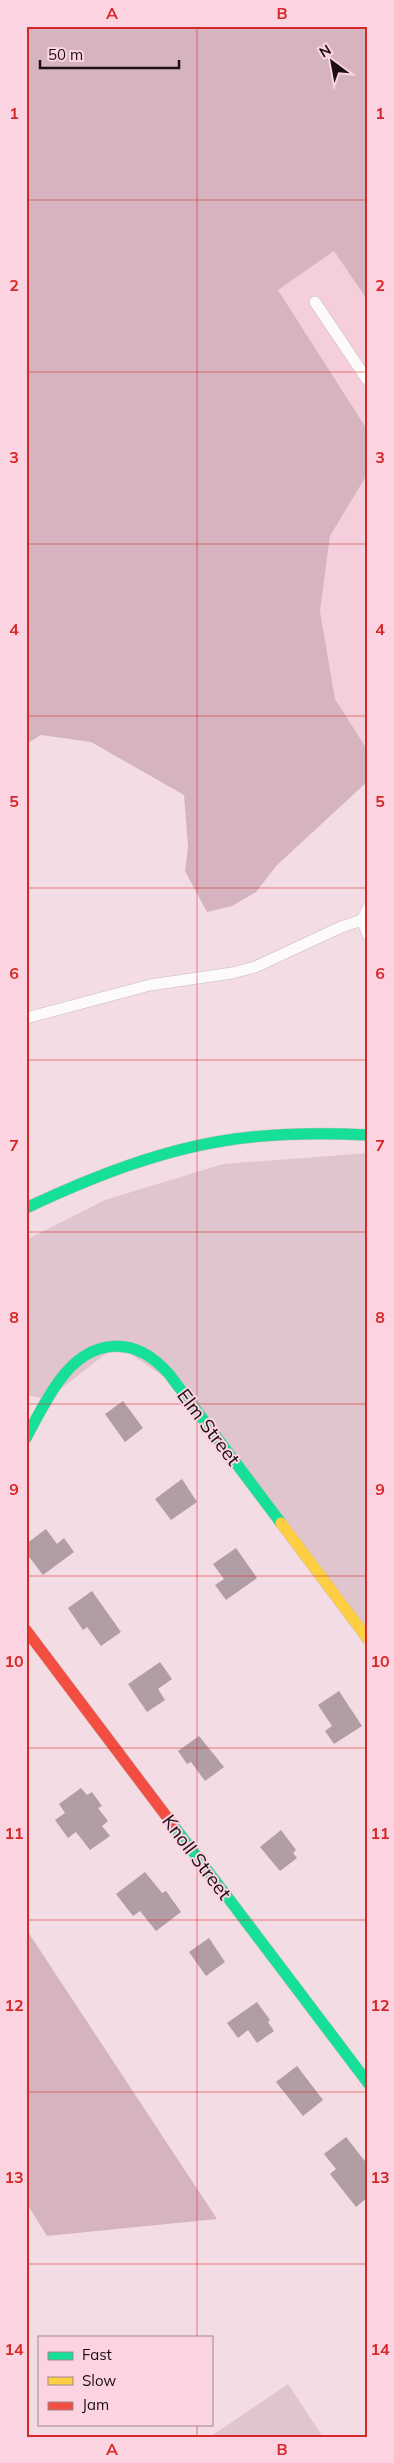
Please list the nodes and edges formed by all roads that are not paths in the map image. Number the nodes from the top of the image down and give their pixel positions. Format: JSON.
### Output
{"nodes":[{"id":1,"x":315,"y":302,"type":"dead end"},
{"id":2,"x":368,"y":381,"type":"edge"},
{"id":3,"x":368,"y":908,"type":"edge"},
{"id":4,"x":362,"y":920,"type":"junction"},
{"id":5,"x":368,"y":935,"type":"edge"},
{"id":6,"x":26,"y":1018,"type":"edge"},
{"id":7,"x":368,"y":1135,"type":"edge"},
{"id":8,"x":26,"y":1208,"type":"edge"},
{"id":9,"x":26,"y":1438,"type":"edge"},
{"id":10,"x":26,"y":1630,"type":"edge"},
{"id":11,"x":368,"y":1638,"type":"edge"},
{"id":12,"x":368,"y":2083,"type":"edge"}],
"edges":[{"from":1,"to":2,"type":"lane"},
{"from":3,"to":4,"type":"lane"},
{"from":4,"to":5,"type":"lane"},
{"from":4,"to":6,"type":"lane"},
{"from":7,"to":8,"type":"street"},
{"from":9,"to":11,"type":"street","name":"Elm Street"},
{"from":10,"to":12,"type":"street","name":"Knoll Street"}]}
